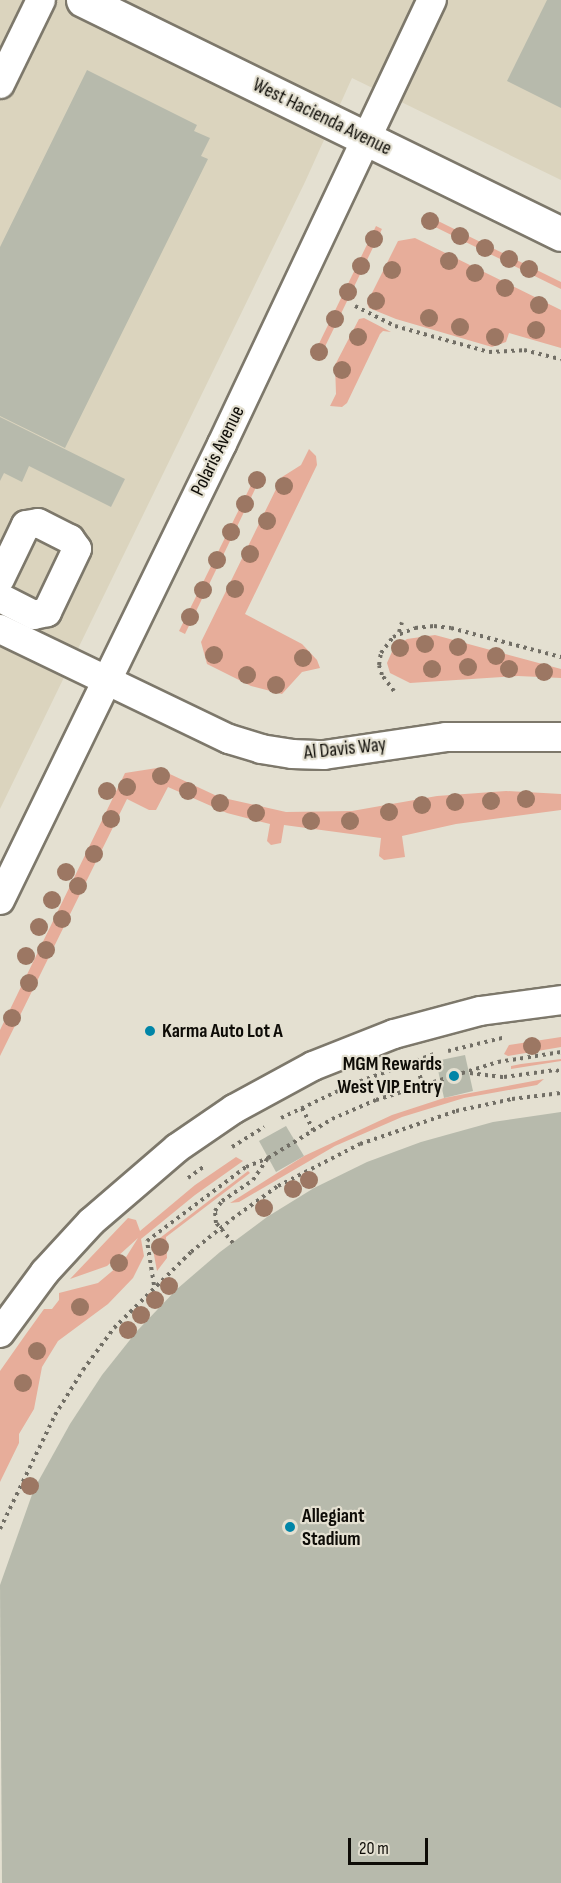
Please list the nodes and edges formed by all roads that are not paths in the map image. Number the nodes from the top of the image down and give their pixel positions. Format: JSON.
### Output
{"nodes":[{"id":1,"x":41,"y":0,"type":"edge"},
{"id":2,"x":83,"y":0,"type":"edge"},
{"id":3,"x":432,"y":0,"type":"edge"},
{"id":4,"x":0,"y":84,"type":"edge"},
{"id":5,"x":367,"y":139,"type":"junction"},
{"id":6,"x":561,"y":234,"type":"edge"},
{"id":7,"x":0,"y":579,"type":"edge"},
{"id":8,"x":0,"y":598,"type":"edge"},
{"id":9,"x":0,"y":629,"type":"edge"},
{"id":10,"x":107,"y":681,"type":"junction"},
{"id":11,"x":561,"y":737,"type":"edge"},
{"id":12,"x":0,"y":900,"type":"edge"},
{"id":13,"x":561,"y":1000,"type":"edge"},
{"id":14,"x":0,"y":1333,"type":"edge"}],
"edges":[{"from":1,"to":4,"type":"street"},
{"from":2,"to":5,"type":"main road","name":"West Hacienda Avenue"},
{"from":3,"to":5,"type":"street","name":"Polaris Avenue"},
{"from":5,"to":6,"type":"main road","name":"West Hacienda Avenue"},
{"from":5,"to":10,"type":"street","name":"Polaris Avenue"},
{"from":7,"to":8,"type":"street"},
{"from":9,"to":10,"type":"street","name":"Al Davis Way"},
{"from":10,"to":11,"type":"street","name":"Al Davis Way"},
{"from":10,"to":12,"type":"street","name":"Polaris Avenue"},
{"from":13,"to":14,"type":"street"}]}
